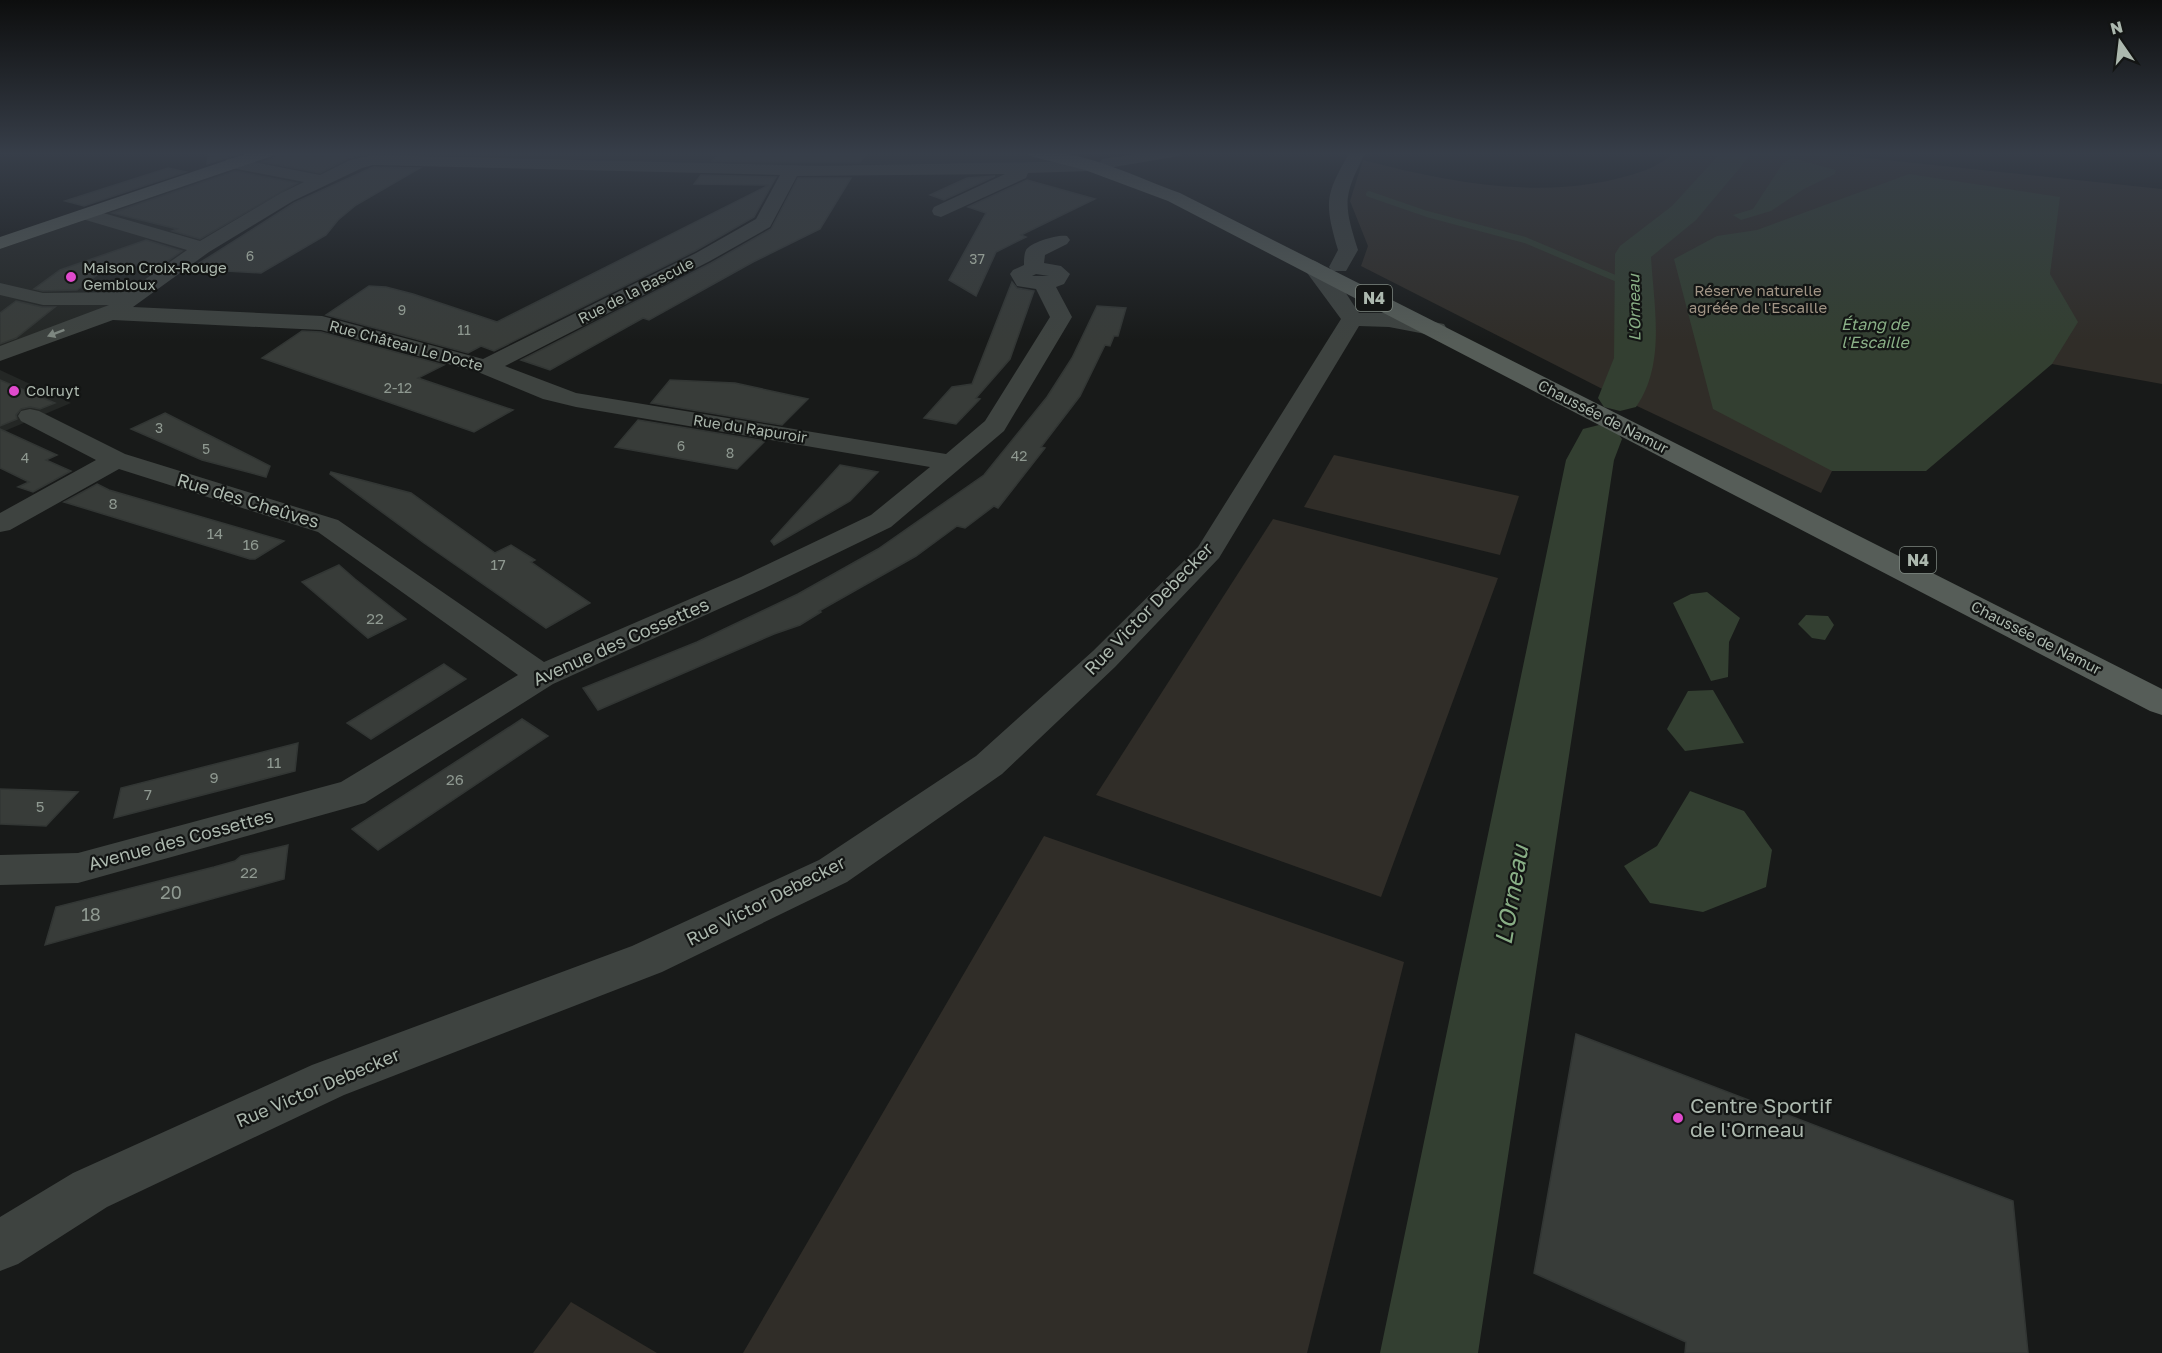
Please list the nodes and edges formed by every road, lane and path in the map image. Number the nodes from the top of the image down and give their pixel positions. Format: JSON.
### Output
{"nodes":[{"id":1,"x":83,"y":215,"type":"edge"},
{"id":2,"x":90,"y":215,"type":"edge"},
{"id":3,"x":257,"y":215,"type":"edge"},
{"id":4,"x":767,"y":215,"type":"edge"},
{"id":5,"x":1210,"y":215,"type":"edge"},
{"id":6,"x":1235,"y":215,"type":"edge"},
{"id":7,"x":1337,"y":215,"type":"edge"},
{"id":8,"x":1060,"y":240,"type":"dead end"},
{"id":9,"x":0,"y":243,"type":"edge"},
{"id":10,"x":202,"y":248,"type":"junction"},
{"id":11,"x":1312,"y":267,"type":"junction"},
{"id":12,"x":1339,"y":267,"type":"junction"},
{"id":13,"x":0,"y":289,"type":"edge"},
{"id":14,"x":131,"y":298,"type":"junction"},
{"id":15,"x":111,"y":313,"type":"junction"},
{"id":16,"x":1352,"y":319,"type":"junction"},
{"id":17,"x":1436,"y":329,"type":"junction"},
{"id":18,"x":0,"y":354,"type":"edge"},
{"id":19,"x":486,"y":367,"type":"junction"},
{"id":20,"x":1556,"y":385,"type":"junction"},
{"id":21,"x":552,"y":394,"type":"joint"},
{"id":22,"x":30,"y":416,"type":"dead end"},
{"id":23,"x":1682,"y":449,"type":"junction"},
{"id":24,"x":116,"y":460,"type":"junction"},
{"id":25,"x":949,"y":462,"type":"junction"},
{"id":26,"x":0,"y":524,"type":"edge"},
{"id":27,"x":541,"y":676,"type":"junction"},
{"id":28,"x":2162,"y":683,"type":"edge"},
{"id":29,"x":2162,"y":703,"type":"edge"},
{"id":30,"x":0,"y":870,"type":"edge"},
{"id":31,"x":0,"y":1246,"type":"edge"}],
"edges":[{"from":1,"to":9,"type":"main road"},
{"from":2,"to":10,"type":"street"},
{"from":3,"to":10,"type":"street"},
{"from":4,"to":19,"type":"street","name":"Rue de la Bascule"},
{"from":5,"to":11,"type":"main road","name":"Chaussée de Namur","number":"N4"},
{"from":6,"to":12,"type":"main road","name":"Chaussée de Namur","number":"N4"},
{"from":7,"to":12,"type":"street"},
{"from":8,"to":25,"type":"street","name":"Avenue des Cossettes"},
{"from":10,"to":14,"type":"street"},
{"from":11,"to":16,"type":"street"},
{"from":11,"to":17,"type":"main road","name":"Chaussée de Namur","number":"N4"},
{"from":12,"to":20,"type":"main road","name":"Chaussée de Namur","number":"N4"},
{"from":13,"to":14,"type":"street"},
{"from":14,"to":15,"type":"street"},
{"from":15,"to":18,"type":"street","one_way":true},
{"from":15,"to":19,"type":"street","name":"Rue Château Le Docte"},
{"from":16,"to":17,"type":"street"},
{"from":16,"to":31,"type":"street","name":"Rue Victor Debecker"},
{"from":17,"to":20,"type":"main road","name":"Chaussée de Namur","number":"N4"},
{"from":19,"to":21,"type":"street","name":"Rue Château Le Docte"},
{"from":20,"to":23,"type":"main road","name":"Chaussée de Namur","number":"N4"},
{"from":21,"to":25,"type":"street","name":"Rue du Rapuroir"},
{"from":22,"to":24,"type":"street","name":"Rue des Cheûves"},
{"from":23,"to":28,"type":"main road","name":"Chaussée de Namur","number":"N4"},
{"from":23,"to":29,"type":"main road","name":"Chaussée de Namur","number":"N4"},
{"from":24,"to":26,"type":"street"},
{"from":24,"to":27,"type":"street","name":"Rue des Cheûves"},
{"from":25,"to":27,"type":"street","name":"Avenue des Cossettes"},
{"from":27,"to":30,"type":"street","name":"Avenue des Cossettes"}]}
